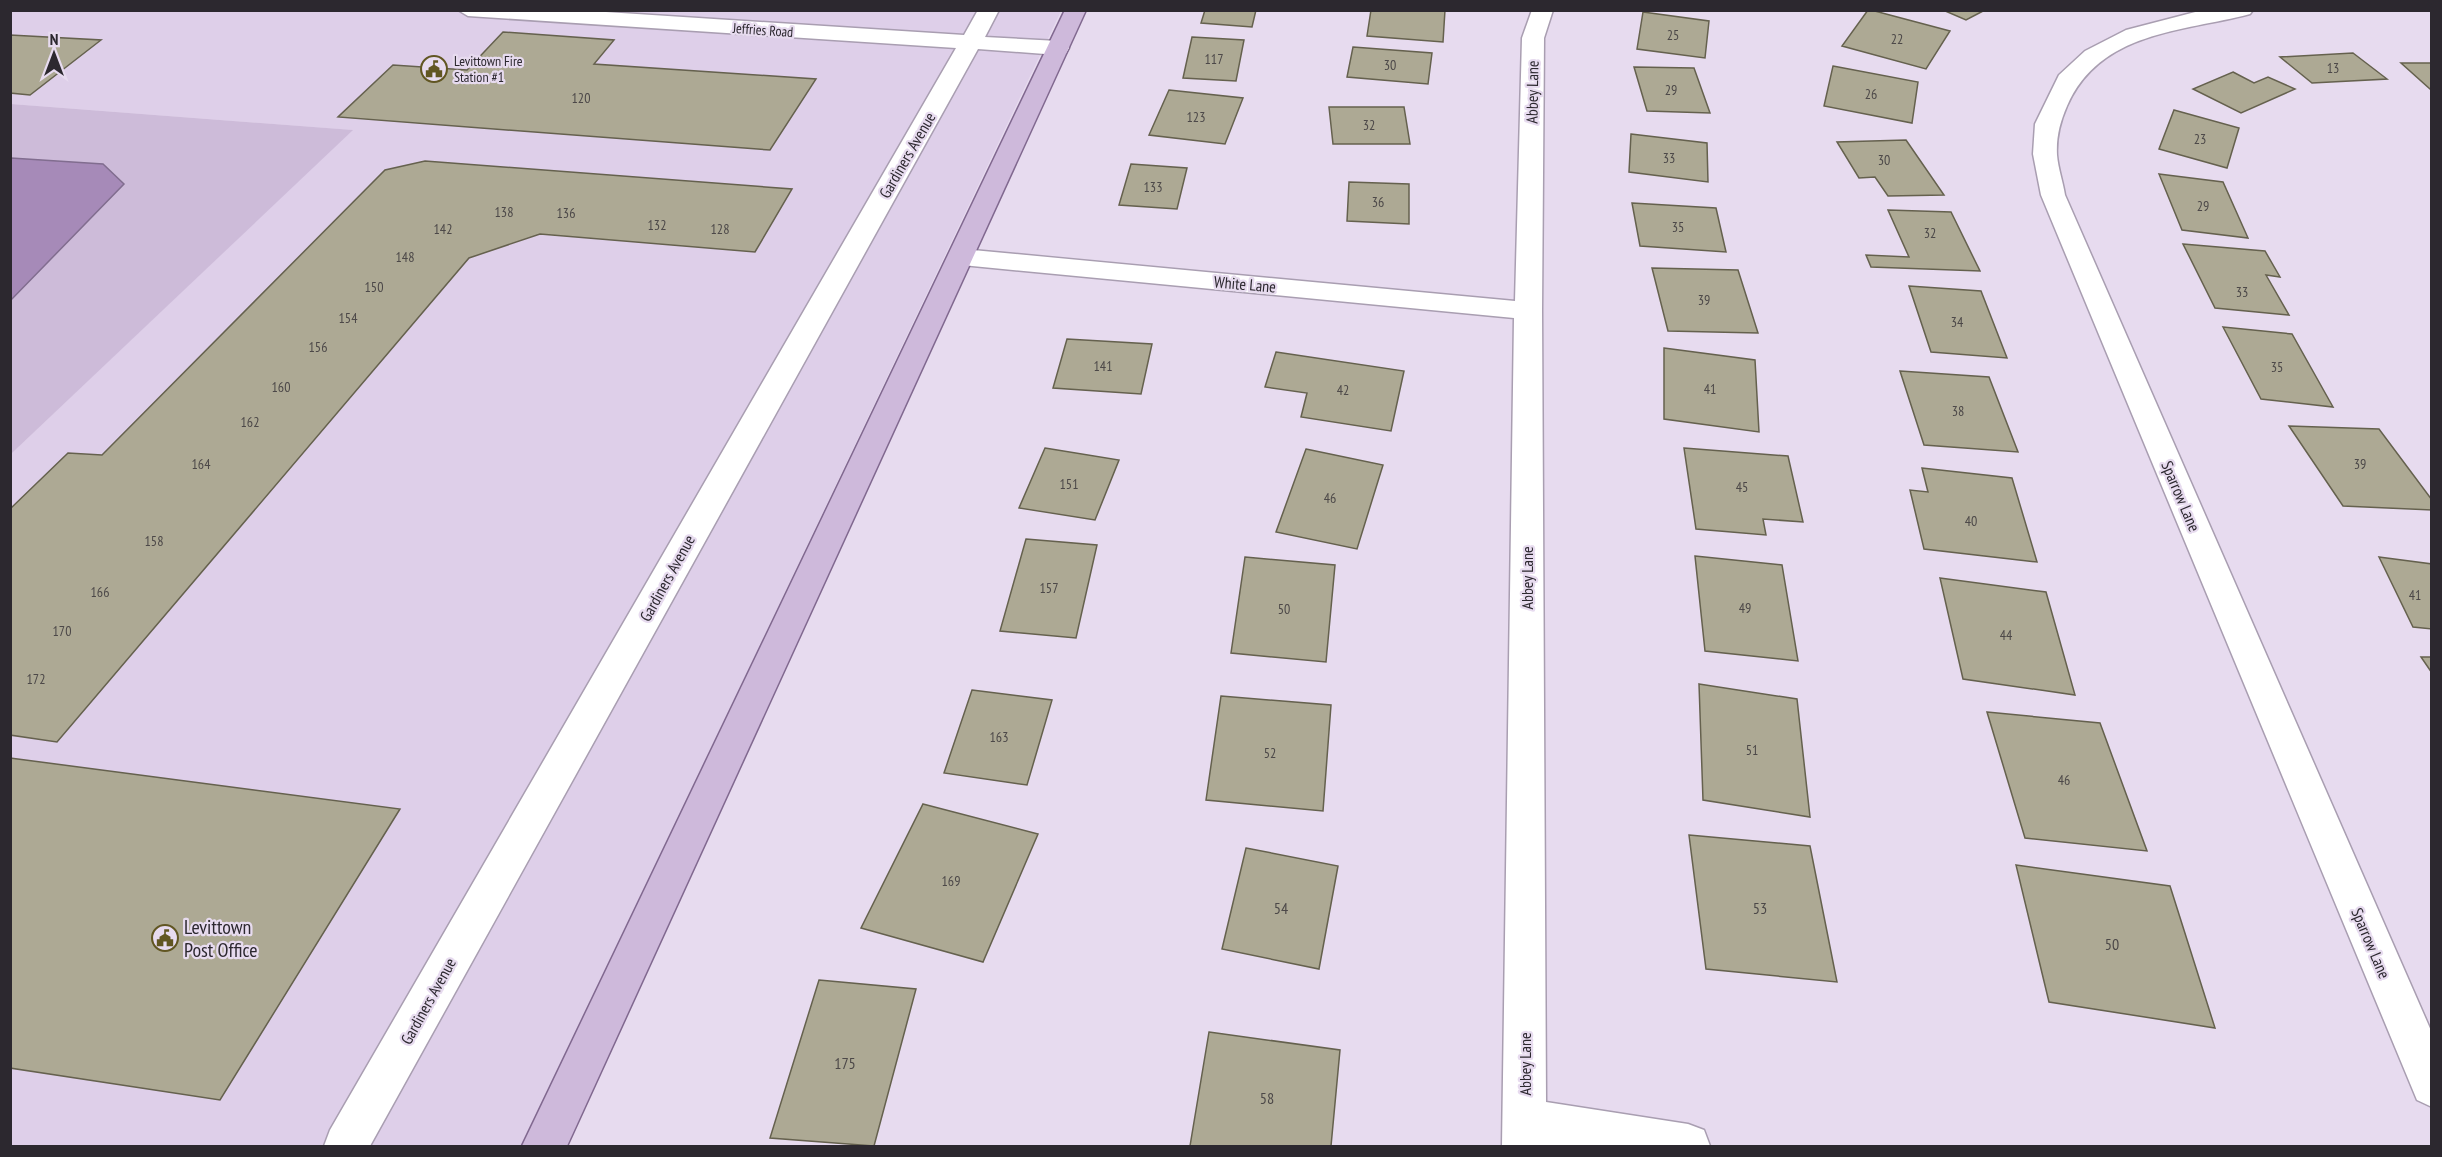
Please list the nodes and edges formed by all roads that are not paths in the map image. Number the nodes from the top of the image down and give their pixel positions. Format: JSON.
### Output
{"nodes":[{"id":1,"x":468,"y":10,"type":"edge"},
{"id":2,"x":989,"y":10,"type":"edge"},
{"id":3,"x":1076,"y":10,"type":"edge"},
{"id":4,"x":1543,"y":10,"type":"edge"},
{"id":5,"x":2242,"y":10,"type":"edge"},
{"id":6,"x":971,"y":43,"type":"junction"},
{"id":7,"x":1058,"y":48,"type":"junction"},
{"id":8,"x":962,"y":257,"type":"junction"},
{"id":9,"x":1528,"y":311,"type":"junction"},
{"id":10,"x":2432,"y":1085,"type":"edge"},
{"id":11,"x":1524,"y":1134,"type":"edge"},
{"id":12,"x":346,"y":1146,"type":"edge"},
{"id":13,"x":544,"y":1146,"type":"edge"},
{"id":14,"x":1688,"y":1146,"type":"edge"}],
"edges":[{"from":1,"to":6,"type":"street","name":"Jeffries Road"},
{"from":2,"to":6,"type":"street","name":"Gardiners Avenue"},
{"from":3,"to":7,"type":"main road"},
{"from":4,"to":9,"type":"street","name":"Abbey Lane"},
{"from":5,"to":10,"type":"street","name":"Sparrow Lane"},
{"from":6,"to":7,"type":"street","name":"Jeffries Road"},
{"from":6,"to":12,"type":"street","name":"Gardiners Avenue"},
{"from":7,"to":8,"type":"main road"},
{"from":8,"to":9,"type":"street","name":"White Lane"},
{"from":8,"to":13,"type":"main road"},
{"from":9,"to":11,"type":"street","name":"Abbey Lane"},
{"from":11,"to":14,"type":"street"}]}
